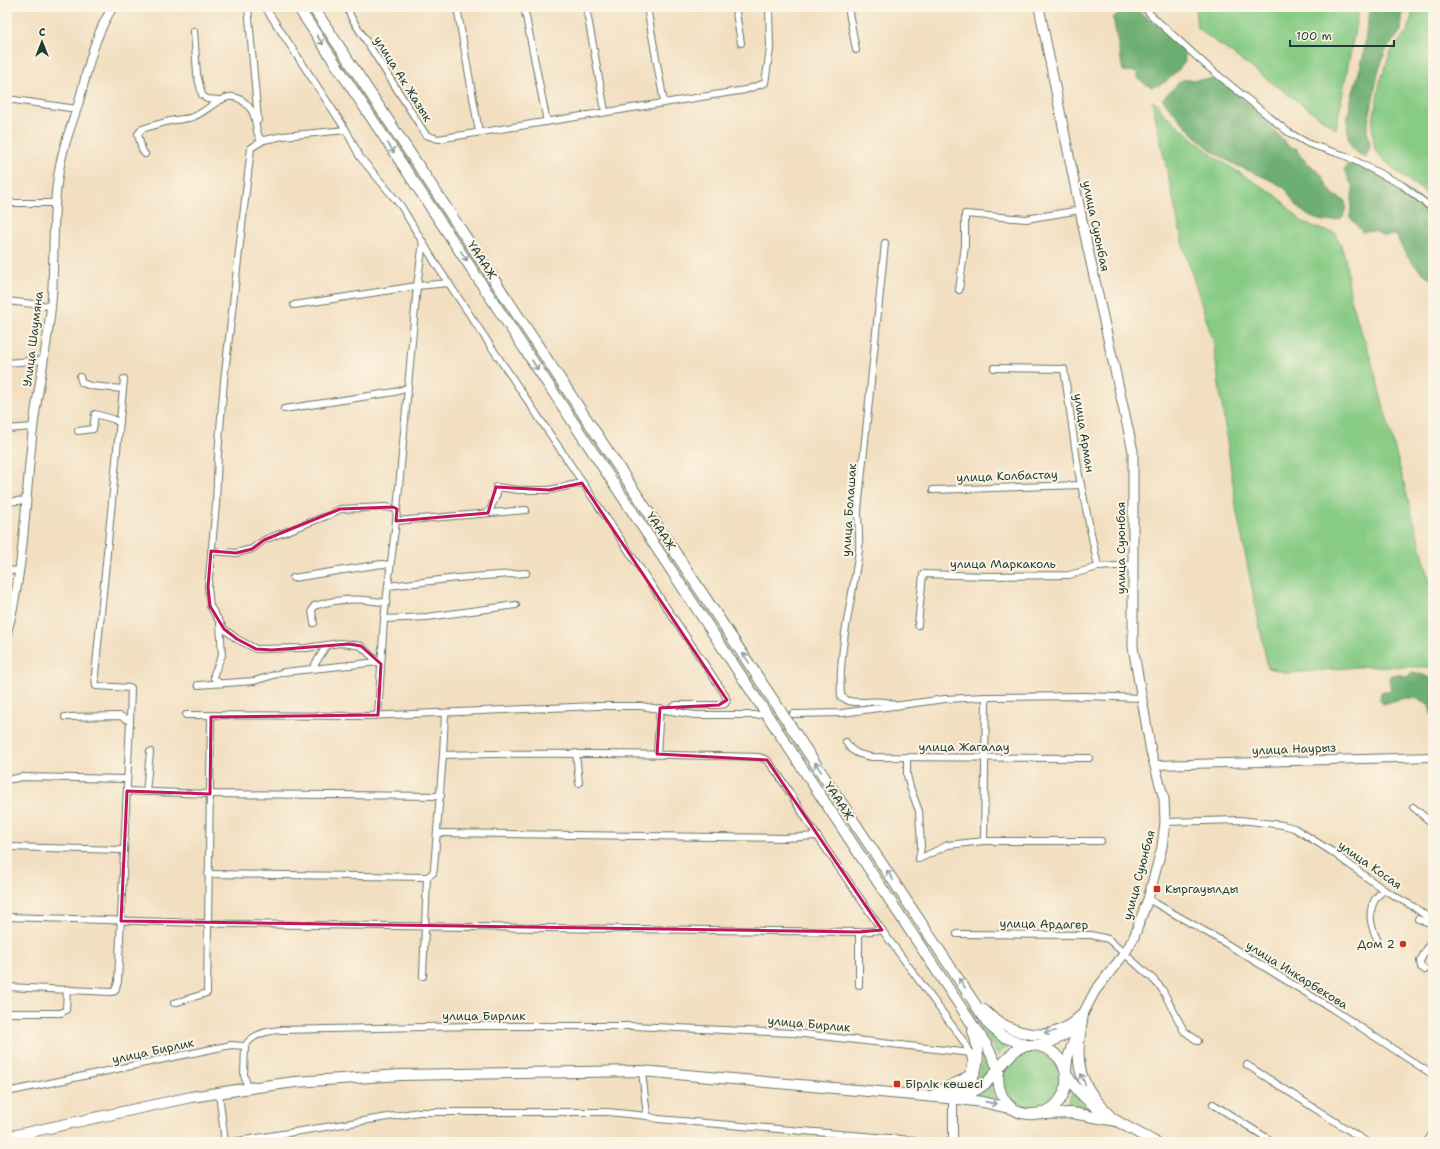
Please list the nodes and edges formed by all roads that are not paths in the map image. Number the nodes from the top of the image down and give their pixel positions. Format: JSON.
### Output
{"nodes":[{"id":1,"x":113,"y":7,"type":"edge"},
{"id":2,"x":248,"y":7,"type":"edge"},
{"id":3,"x":265,"y":7,"type":"edge"},
{"id":4,"x":298,"y":7,"type":"edge"},
{"id":5,"x":313,"y":7,"type":"edge"},
{"id":6,"x":347,"y":7,"type":"edge"},
{"id":7,"x":457,"y":7,"type":"edge"},
{"id":8,"x":524,"y":7,"type":"edge"},
{"id":9,"x":586,"y":7,"type":"edge"},
{"id":10,"x":647,"y":7,"type":"edge"},
{"id":11,"x":735,"y":7,"type":"edge"},
{"id":12,"x":769,"y":7,"type":"edge"},
{"id":13,"x":848,"y":7,"type":"edge"},
{"id":14,"x":1039,"y":7,"type":"edge"},
{"id":15,"x":1144,"y":7,"type":"edge"},
{"id":16,"x":194,"y":31,"type":"dead end"},
{"id":17,"x":741,"y":43,"type":"dead end"},
{"id":18,"x":856,"y":50,"type":"dead end"},
{"id":19,"x":7,"y":99,"type":"edge"},
{"id":20,"x":219,"y":100,"type":"junction"},
{"id":21,"x":664,"y":103,"type":"junction"},
{"id":22,"x":77,"y":109,"type":"junction"},
{"id":23,"x":605,"y":111,"type":"junction"},
{"id":24,"x":547,"y":122,"type":"junction"},
{"id":25,"x":256,"y":128,"type":"junction"},
{"id":26,"x":346,"y":130,"type":"junction"},
{"id":27,"x":479,"y":132,"type":"junction"},
{"id":28,"x":264,"y":140,"type":"junction"},
{"id":29,"x":145,"y":154,"type":"dead end"},
{"id":30,"x":7,"y":203,"type":"edge"},
{"id":31,"x":56,"y":203,"type":"junction"},
{"id":32,"x":1080,"y":210,"type":"junction"},
{"id":33,"x":1433,"y":210,"type":"edge"},
{"id":34,"x":423,"y":242,"type":"junction"},
{"id":35,"x":885,"y":244,"type":"dead end"},
{"id":36,"x":449,"y":283,"type":"junction"},
{"id":37,"x":417,"y":286,"type":"junction"},
{"id":38,"x":960,"y":290,"type":"dead end"},
{"id":39,"x":7,"y":301,"type":"edge"},
{"id":40,"x":294,"y":305,"type":"dead end"},
{"id":41,"x":50,"y":306,"type":"junction"},
{"id":42,"x":43,"y":360,"type":"junction"},
{"id":43,"x":7,"y":363,"type":"edge"},
{"id":44,"x":994,"y":368,"type":"dead end"},
{"id":45,"x":80,"y":377,"type":"dead end"},
{"id":46,"x":124,"y":380,"type":"dead end"},
{"id":47,"x":407,"y":388,"type":"junction"},
{"id":48,"x":123,"y":389,"type":"junction"},
{"id":49,"x":284,"y":409,"type":"dead end"},
{"id":50,"x":120,"y":423,"type":"junction"},
{"id":51,"x":33,"y":427,"type":"junction"},
{"id":52,"x":7,"y":429,"type":"edge"},
{"id":53,"x":78,"y":432,"type":"dead end"},
{"id":54,"x":582,"y":482,"type":"junction"},
{"id":55,"x":1081,"y":485,"type":"junction"},
{"id":56,"x":933,"y":490,"type":"dead end"},
{"id":57,"x":27,"y":500,"type":"junction"},
{"id":58,"x":7,"y":502,"type":"edge"},
{"id":59,"x":397,"y":510,"type":"junction"},
{"id":60,"x":526,"y":510,"type":"dead end"},
{"id":61,"x":489,"y":512,"type":"junction"},
{"id":62,"x":396,"y":521,"type":"junction"},
{"id":63,"x":211,"y":552,"type":"junction"},
{"id":64,"x":390,"y":565,"type":"junction"},
{"id":65,"x":1133,"y":565,"type":"junction"},
{"id":66,"x":1098,"y":568,"type":"junction"},
{"id":67,"x":7,"y":570,"type":"edge"},
{"id":68,"x":18,"y":571,"type":"junction"},
{"id":69,"x":526,"y":573,"type":"dead end"},
{"id":70,"x":293,"y":578,"type":"dead end"},
{"id":71,"x":388,"y":586,"type":"junction"},
{"id":72,"x":386,"y":603,"type":"junction"},
{"id":73,"x":516,"y":605,"type":"dead end"},
{"id":74,"x":384,"y":619,"type":"junction"},
{"id":75,"x":314,"y":623,"type":"dead end"},
{"id":76,"x":220,"y":624,"type":"junction"},
{"id":77,"x":918,"y":625,"type":"dead end"},
{"id":78,"x":7,"y":633,"type":"edge"},
{"id":79,"x":327,"y":645,"type":"junction"},
{"id":80,"x":379,"y":662,"type":"junction"},
{"id":81,"x":312,"y":669,"type":"junction"},
{"id":82,"x":219,"y":683,"type":"junction"},
{"id":83,"x":198,"y":685,"type":"dead end"},
{"id":84,"x":986,"y":697,"type":"junction"},
{"id":85,"x":1141,"y":698,"type":"junction"},
{"id":86,"x":896,"y":706,"type":"junction"},
{"id":87,"x":660,"y":708,"type":"junction"},
{"id":88,"x":668,"y":710,"type":"junction"},
{"id":89,"x":445,"y":713,"type":"junction"},
{"id":90,"x":793,"y":714,"type":"tunnel mouth"},
{"id":91,"x":186,"y":715,"type":"dead end"},
{"id":92,"x":378,"y":715,"type":"junction"},
{"id":93,"x":759,"y":715,"type":"tunnel mouth"},
{"id":94,"x":65,"y":717,"type":"dead end"},
{"id":95,"x":211,"y":717,"type":"junction"},
{"id":96,"x":130,"y":721,"type":"junction"},
{"id":97,"x":846,"y":742,"type":"dead end"},
{"id":98,"x":150,"y":752,"type":"dead end"},
{"id":99,"x":576,"y":753,"type":"junction"},
{"id":100,"x":657,"y":754,"type":"junction"},
{"id":101,"x":443,"y":755,"type":"junction"},
{"id":102,"x":986,"y":757,"type":"junction"},
{"id":103,"x":1433,"y":757,"type":"edge"},
{"id":104,"x":907,"y":758,"type":"junction"},
{"id":105,"x":1089,"y":758,"type":"dead end"},
{"id":106,"x":1156,"y":766,"type":"junction"},
{"id":107,"x":127,"y":779,"type":"junction"},
{"id":108,"x":7,"y":780,"type":"edge"},
{"id":109,"x":579,"y":783,"type":"dead end"},
{"id":110,"x":127,"y":792,"type":"junction"},
{"id":111,"x":146,"y":792,"type":"junction"},
{"id":112,"x":210,"y":794,"type":"junction"},
{"id":113,"x":441,"y":796,"type":"junction"},
{"id":114,"x":1413,"y":807,"type":"dead end"},
{"id":115,"x":1165,"y":822,"type":"junction"},
{"id":116,"x":1433,"y":824,"type":"edge"},
{"id":117,"x":438,"y":834,"type":"junction"},
{"id":118,"x":817,"y":836,"type":"junction"},
{"id":119,"x":984,"y":841,"type":"junction"},
{"id":120,"x":1101,"y":841,"type":"dead end"},
{"id":121,"x":7,"y":847,"type":"edge"},
{"id":122,"x":123,"y":850,"type":"junction"},
{"id":123,"x":208,"y":874,"type":"junction"},
{"id":124,"x":427,"y":877,"type":"junction"},
{"id":125,"x":1384,"y":890,"type":"junction"},
{"id":126,"x":1148,"y":899,"type":"junction"},
{"id":127,"x":7,"y":917,"type":"edge"},
{"id":128,"x":1418,"y":919,"type":"dead end"},
{"id":129,"x":121,"y":921,"type":"junction"},
{"id":130,"x":1433,"y":922,"type":"edge"},
{"id":131,"x":207,"y":923,"type":"junction"},
{"id":132,"x":424,"y":928,"type":"junction"},
{"id":133,"x":882,"y":930,"type":"junction"},
{"id":134,"x":859,"y":932,"type":"junction"},
{"id":135,"x":957,"y":934,"type":"dead end"},
{"id":136,"x":1433,"y":938,"type":"edge"},
{"id":137,"x":1377,"y":939,"type":"dead end"},
{"id":138,"x":1125,"y":954,"type":"junction"},
{"id":139,"x":1425,"y":970,"type":"dead end"},
{"id":140,"x":423,"y":976,"type":"dead end"},
{"id":141,"x":859,"y":985,"type":"dead end"},
{"id":142,"x":7,"y":987,"type":"edge"},
{"id":143,"x":67,"y":989,"type":"junction"},
{"id":144,"x":971,"y":996,"type":"junction"},
{"id":145,"x":174,"y":1003,"type":"dead end"},
{"id":146,"x":7,"y":1013,"type":"edge"},
{"id":147,"x":1083,"y":1014,"type":"junction"},
{"id":148,"x":970,"y":1021,"type":"junction"},
{"id":149,"x":1198,"y":1041,"type":"dead end"},
{"id":150,"x":245,"y":1046,"type":"junction"},
{"id":151,"x":1032,"y":1046,"type":"junction"},
{"id":152,"x":970,"y":1053,"type":"junction"},
{"id":153,"x":1247,"y":1065,"type":"dead end"},
{"id":154,"x":999,"y":1070,"type":"junction"},
{"id":155,"x":642,"y":1071,"type":"junction"},
{"id":156,"x":1066,"y":1074,"type":"junction"},
{"id":157,"x":1433,"y":1075,"type":"edge"},
{"id":158,"x":248,"y":1088,"type":"junction"},
{"id":159,"x":7,"y":1092,"type":"edge"},
{"id":160,"x":219,"y":1093,"type":"junction"},
{"id":161,"x":930,"y":1096,"type":"junction"},
{"id":162,"x":960,"y":1099,"type":"junction"},
{"id":163,"x":1213,"y":1104,"type":"dead end"},
{"id":164,"x":1013,"y":1109,"type":"junction"},
{"id":165,"x":1039,"y":1114,"type":"junction"},
{"id":166,"x":648,"y":1116,"type":"junction"},
{"id":167,"x":1115,"y":1121,"type":"junction"},
{"id":168,"x":1433,"y":1132,"type":"edge"},
{"id":169,"x":7,"y":1137,"type":"edge"},
{"id":170,"x":913,"y":1140,"type":"dead end"},
{"id":171,"x":225,"y":1142,"type":"edge"},
{"id":172,"x":232,"y":1142,"type":"edge"},
{"id":173,"x":952,"y":1142,"type":"edge"},
{"id":174,"x":1155,"y":1142,"type":"edge"},
{"id":175,"x":1273,"y":1142,"type":"edge"},
{"id":176,"x":1367,"y":1142,"type":"edge"},
{"id":177,"x":1427,"y":1142,"type":"edge"}],
"edges":[{"from":1,"to":22,"type":"street","name":"Улица Шаумяна"},
{"from":2,"to":25,"type":"street"},
{"from":3,"to":26,"type":"street"},
{"from":4,"to":148,"type":"main road","name":"ҮАААЖ","one_way":true},
{"from":144,"to":5,"type":"main road","name":"ҮАААЖ","one_way":true},
{"from":6,"to":27,"type":"street","name":"улица Ак Жазык"},
{"from":7,"to":27,"type":"street"},
{"from":8,"to":24,"type":"street"},
{"from":9,"to":23,"type":"street"},
{"from":10,"to":21,"type":"street"},
{"from":11,"to":17,"type":"street"},
{"from":12,"to":21,"type":"street","name":"улица Ак Жазык"},
{"from":13,"to":18,"type":"street"},
{"from":14,"to":32,"type":"main road","name":"улица Суюнбая"},
{"from":15,"to":33,"type":"street"},
{"from":16,"to":20,"type":"street"},
{"from":19,"to":22,"type":"street"},
{"from":20,"to":25,"type":"street"},
{"from":20,"to":29,"type":"street"},
{"from":21,"to":23,"type":"street","name":"улица Ак Жазык"},
{"from":22,"to":31,"type":"street","name":"Улица Шаумяна"},
{"from":23,"to":24,"type":"street","name":"улица Ак Жазык"},
{"from":24,"to":27,"type":"street","name":"улица Ак Жазык"},
{"from":25,"to":28,"type":"street"},
{"from":26,"to":28,"type":"street"},
{"from":26,"to":34,"type":"street"},
{"from":28,"to":63,"type":"street"},
{"from":30,"to":31,"type":"street"},
{"from":31,"to":41,"type":"street","name":"Улица Шаумяна"},
{"from":32,"to":38,"type":"street"},
{"from":32,"to":65,"type":"main road","name":"улица Суюнбая"},
{"from":34,"to":36,"type":"street"},
{"from":34,"to":37,"type":"street"},
{"from":35,"to":86,"type":"street","name":"улица Болашак"},
{"from":36,"to":37,"type":"street"},
{"from":36,"to":54,"type":"street"},
{"from":37,"to":40,"type":"street"},
{"from":37,"to":47,"type":"street"},
{"from":39,"to":41,"type":"street"},
{"from":41,"to":42,"type":"street","name":"Улица Шаумяна"},
{"from":42,"to":43,"type":"street"},
{"from":42,"to":51,"type":"street","name":"Улица Шаумяна"},
{"from":44,"to":55,"type":"street","name":"улица Арман"},
{"from":45,"to":48,"type":"street"},
{"from":46,"to":48,"type":"street"},
{"from":47,"to":49,"type":"street"},
{"from":47,"to":59,"type":"street"},
{"from":48,"to":50,"type":"street"},
{"from":50,"to":53,"type":"street"},
{"from":50,"to":96,"type":"street"},
{"from":51,"to":52,"type":"street"},
{"from":51,"to":57,"type":"street","name":"Улица Шаумяна"},
{"from":54,"to":61,"type":"street"},
{"from":54,"to":88,"type":"street"},
{"from":55,"to":56,"type":"street","name":"улица Колбастау"},
{"from":55,"to":66,"type":"street","name":"улица Арман"},
{"from":57,"to":58,"type":"street"},
{"from":57,"to":68,"type":"street","name":"Улица Шаумяна"},
{"from":59,"to":62,"type":"street"},
{"from":59,"to":63,"type":"street"},
{"from":60,"to":61,"type":"street"},
{"from":61,"to":62,"type":"street"},
{"from":62,"to":64,"type":"street"},
{"from":63,"to":76,"type":"street"},
{"from":64,"to":70,"type":"street"},
{"from":64,"to":71,"type":"street"},
{"from":65,"to":66,"type":"street","name":"улица Маркаколь"},
{"from":65,"to":85,"type":"main road","name":"улица Суюнбая"},
{"from":66,"to":77,"type":"street","name":"улица Маркаколь"},
{"from":67,"to":68,"type":"street"},
{"from":68,"to":78,"type":"street","name":"Улица Шаумяна"},
{"from":69,"to":71,"type":"street"},
{"from":71,"to":72,"type":"street"},
{"from":72,"to":74,"type":"street"},
{"from":72,"to":75,"type":"street"},
{"from":73,"to":74,"type":"street"},
{"from":74,"to":80,"type":"street"},
{"from":76,"to":79,"type":"street"},
{"from":76,"to":82,"type":"street"},
{"from":79,"to":80,"type":"street"},
{"from":79,"to":81,"type":"street"},
{"from":80,"to":81,"type":"street"},
{"from":80,"to":92,"type":"street"},
{"from":81,"to":82,"type":"street"},
{"from":82,"to":83,"type":"street"},
{"from":84,"to":85,"type":"street"},
{"from":84,"to":86,"type":"street"},
{"from":84,"to":102,"type":"street"},
{"from":85,"to":106,"type":"main road","name":"улица Суюнбая"},
{"from":86,"to":90,"type":"street"},
{"from":87,"to":88,"type":"street"},
{"from":87,"to":89,"type":"street"},
{"from":87,"to":100,"type":"street"},
{"from":88,"to":93,"type":"street"},
{"from":89,"to":92,"type":"street"},
{"from":89,"to":101,"type":"street"},
{"from":91,"to":95,"type":"street"},
{"from":92,"to":95,"type":"street"},
{"from":94,"to":96,"type":"street"},
{"from":95,"to":112,"type":"street"},
{"from":96,"to":107,"type":"street"},
{"from":97,"to":104,"type":"street","name":"улица Жагалау"},
{"from":98,"to":111,"type":"street"},
{"from":99,"to":100,"type":"street"},
{"from":99,"to":101,"type":"street"},
{"from":99,"to":109,"type":"street"},
{"from":100,"to":118,"type":"street"},
{"from":101,"to":113,"type":"street"},
{"from":102,"to":104,"type":"street","name":"улица Жагалау"},
{"from":102,"to":105,"type":"street","name":"улица Жагалау"},
{"from":102,"to":119,"type":"street"},
{"from":103,"to":106,"type":"street","name":"улица Наурыз"},
{"from":104,"to":119,"type":"street"},
{"from":106,"to":115,"type":"main road","name":"улица Суюнбая"},
{"from":107,"to":108,"type":"street"},
{"from":107,"to":110,"type":"street"},
{"from":110,"to":111,"type":"street"},
{"from":110,"to":122,"type":"street"},
{"from":111,"to":112,"type":"street"},
{"from":112,"to":113,"type":"street"},
{"from":112,"to":123,"type":"street"},
{"from":113,"to":117,"type":"street"},
{"from":114,"to":116,"type":"street"},
{"from":115,"to":125,"type":"street","name":"улица Косая"},
{"from":115,"to":126,"type":"main road","name":"улица Суюнбая"},
{"from":117,"to":118,"type":"street"},
{"from":117,"to":124,"type":"street"},
{"from":118,"to":133,"type":"street"},
{"from":119,"to":120,"type":"street"},
{"from":121,"to":122,"type":"street"},
{"from":122,"to":129,"type":"street"},
{"from":123,"to":124,"type":"street"},
{"from":123,"to":131,"type":"street"},
{"from":124,"to":132,"type":"street"},
{"from":125,"to":130,"type":"street","name":"улица Косая"},
{"from":125,"to":137,"type":"street"},
{"from":126,"to":138,"type":"main road","name":"улица Суюнбая"},
{"from":126,"to":157,"type":"street","name":"улица Инкарбекова"},
{"from":127,"to":129,"type":"street"},
{"from":128,"to":130,"type":"street"},
{"from":129,"to":131,"type":"street"},
{"from":129,"to":143,"type":"street"},
{"from":131,"to":132,"type":"street"},
{"from":131,"to":145,"type":"street"},
{"from":132,"to":134,"type":"street"},
{"from":132,"to":140,"type":"street"},
{"from":133,"to":134,"type":"street"},
{"from":133,"to":152,"type":"street"},
{"from":134,"to":141,"type":"street"},
{"from":135,"to":138,"type":"street","name":"улица Ардагер"},
{"from":136,"to":139,"type":"street"},
{"from":138,"to":147,"type":"main road","name":"улица Суюнбая"},
{"from":138,"to":149,"type":"street","name":"улица Ардагер"},
{"from":142,"to":143,"type":"street"},
{"from":143,"to":146,"type":"street"},
{"from":147,"to":144,"type":"main road","one_way":true},
{"from":144,"to":151,"type":"main road","name":"ҮАААЖ"},
{"from":147,"to":151,"type":"main road","name":"улица Суюнбая"},
{"from":147,"to":156,"type":"main road"},
{"from":167,"to":147,"type":"main road","one_way":true},
{"from":148,"to":154,"type":"main road","name":"ҮАААЖ"},
{"from":148,"to":161,"type":"main road"},
{"from":150,"to":152,"type":"street","name":"улица Бирлик"},
{"from":150,"to":158,"type":"street"},
{"from":150,"to":159,"type":"street","name":"улица Бирлик"},
{"from":151,"to":154,"type":"main road"},
{"from":151,"to":156,"type":"main road"},
{"from":152,"to":161,"type":"street"},
{"from":153,"to":176,"type":"street"},
{"from":154,"to":162,"type":"main road"},
{"from":154,"to":164,"type":"main road"},
{"from":155,"to":158,"type":"main road"},
{"from":155,"to":161,"type":"main road"},
{"from":155,"to":166,"type":"street"},
{"from":156,"to":165,"type":"main road"},
{"from":156,"to":167,"type":"main road"},
{"from":158,"to":160,"type":"main road"},
{"from":160,"to":169,"type":"main road"},
{"from":160,"to":171,"type":"street"},
{"from":161,"to":162,"type":"main road"},
{"from":162,"to":164,"type":"main road","one_way":true},
{"from":162,"to":173,"type":"street"},
{"from":163,"to":175,"type":"street"},
{"from":164,"to":165,"type":"main road"},
{"from":165,"to":167,"type":"main road"},
{"from":166,"to":170,"type":"street"},
{"from":166,"to":172,"type":"street"},
{"from":167,"to":174,"type":"main road"},
{"from":168,"to":177,"type":"street"}]}
